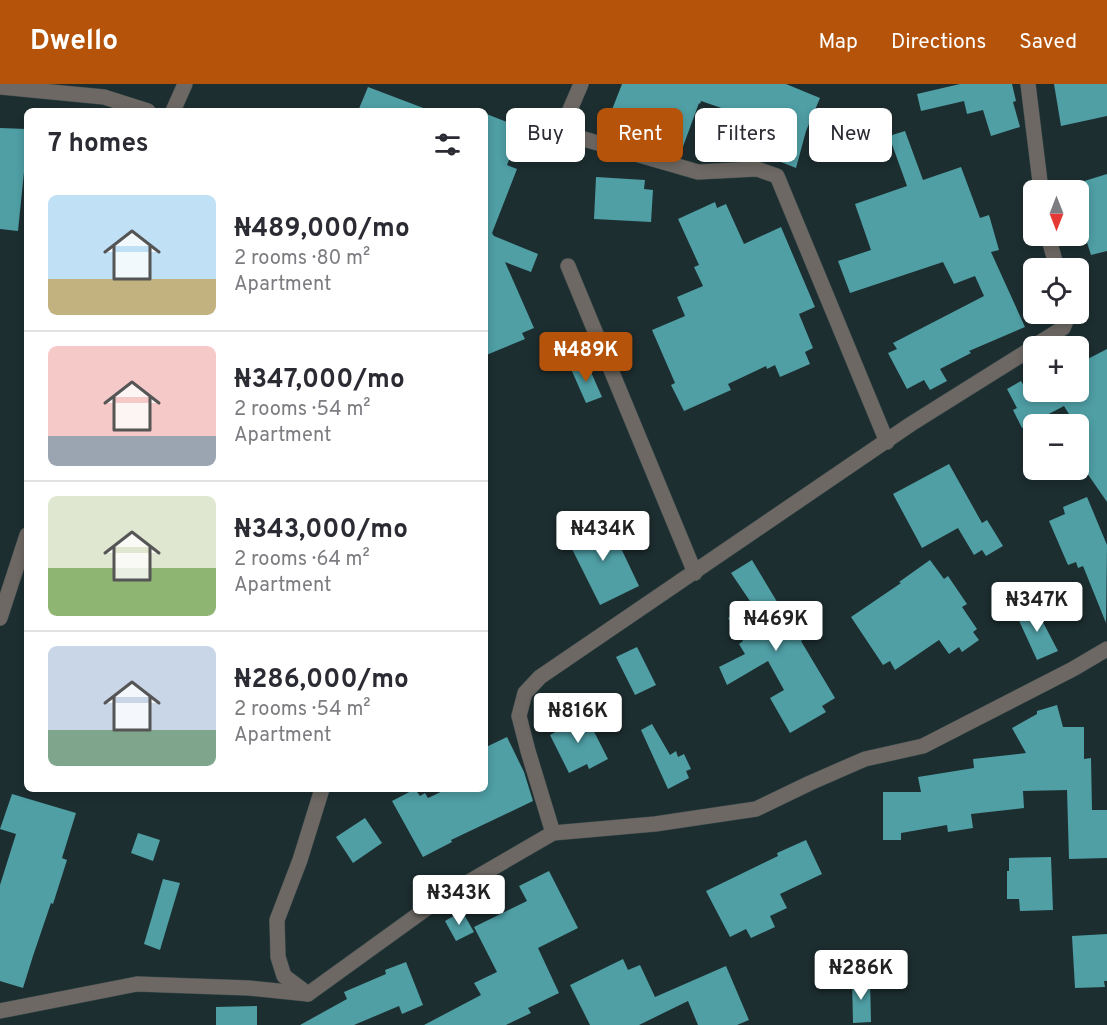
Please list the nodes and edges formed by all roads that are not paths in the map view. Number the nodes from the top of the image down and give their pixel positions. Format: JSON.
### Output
{"nodes":[{"id":1,"x":185,"y":84,"type":"edge"},
{"id":2,"x":581,"y":84,"type":"edge"},
{"id":3,"x":1029,"y":84,"type":"edge"},
{"id":4,"x":0,"y":87,"type":"edge"},
{"id":5,"x":139,"y":108,"type":"edge"},
{"id":6,"x":174,"y":108,"type":"edge"},
{"id":7,"x":1040,"y":180,"type":"edge"},
{"id":8,"x":568,"y":266,"type":"dead end"},
{"id":9,"x":1065,"y":324,"type":"edge"},
{"id":10,"x":1050,"y":336,"type":"edge"},
{"id":11,"x":1023,"y":353,"type":"edge"},
{"id":12,"x":887,"y":442,"type":"junction"},
{"id":13,"x":24,"y":548,"type":"edge"},
{"id":14,"x":695,"y":573,"type":"junction"},
{"id":15,"x":1,"y":613,"type":"edge"},
{"id":16,"x":1107,"y":649,"type":"edge"},
{"id":17,"x":321,"y":792,"type":"edge"},
{"id":18,"x":553,"y":833,"type":"junction"},
{"id":19,"x":308,"y":994,"type":"junction"},
{"id":20,"x":0,"y":1011,"type":"edge"}],
"edges":[{"from":1,"to":6,"type":"street"},
{"from":2,"to":12,"type":"street"},
{"from":3,"to":7,"type":"street"},
{"from":4,"to":5,"type":"street"},
{"from":8,"to":14,"type":"street"},
{"from":9,"to":10,"type":"street"},
{"from":11,"to":12,"type":"street"},
{"from":12,"to":14,"type":"street"},
{"from":13,"to":15,"type":"street"},
{"from":14,"to":18,"type":"street"},
{"from":16,"to":18,"type":"street"},
{"from":17,"to":19,"type":"street"},
{"from":18,"to":19,"type":"street"},
{"from":19,"to":20,"type":"street"}]}
